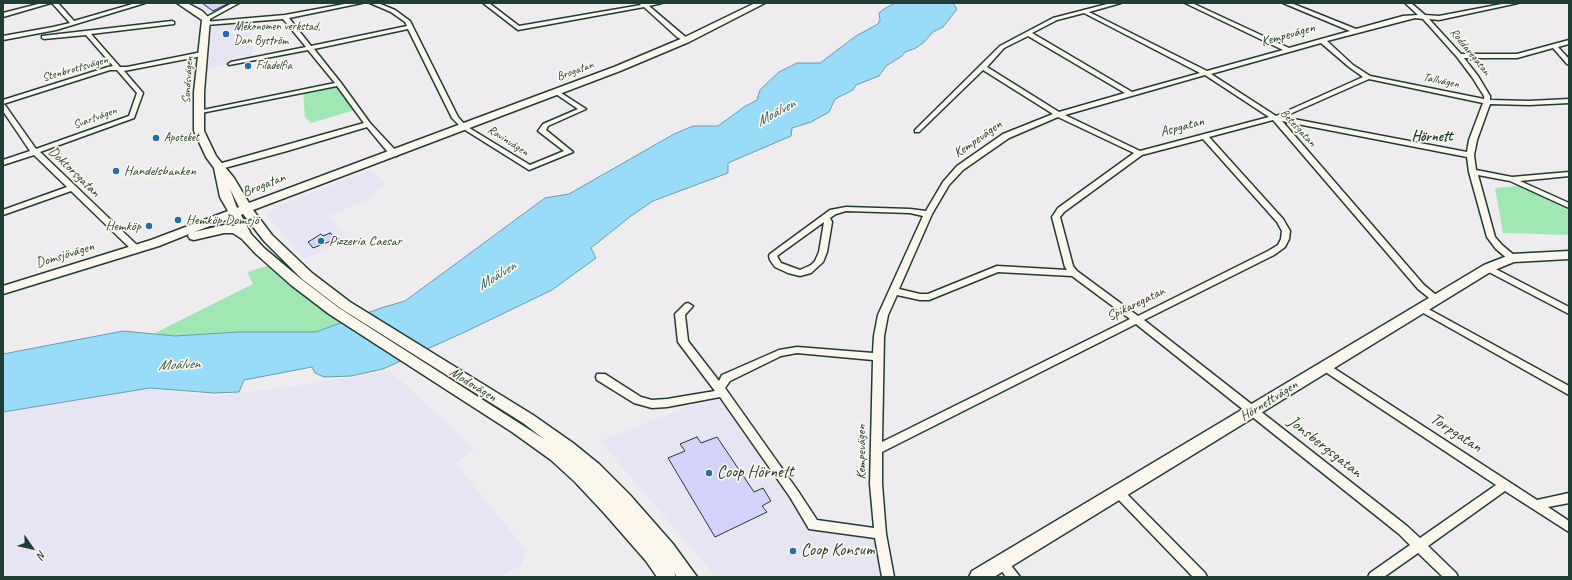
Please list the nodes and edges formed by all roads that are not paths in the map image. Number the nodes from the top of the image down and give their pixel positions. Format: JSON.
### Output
{"nodes":[{"id":1,"x":48,"y":3,"type":"edge"},
{"id":2,"x":55,"y":3,"type":"edge"},
{"id":3,"x":142,"y":3,"type":"edge"},
{"id":4,"x":181,"y":3,"type":"edge"},
{"id":5,"x":236,"y":3,"type":"edge"},
{"id":6,"x":359,"y":3,"type":"edge"},
{"id":7,"x":373,"y":3,"type":"edge"},
{"id":8,"x":487,"y":3,"type":"edge"},
{"id":9,"x":659,"y":3,"type":"edge"},
{"id":10,"x":761,"y":3,"type":"edge"},
{"id":11,"x":1118,"y":3,"type":"edge"},
{"id":12,"x":1188,"y":3,"type":"edge"},
{"id":13,"x":1286,"y":3,"type":"edge"},
{"id":14,"x":1408,"y":3,"type":"edge"},
{"id":15,"x":1514,"y":3,"type":"edge"},
{"id":16,"x":643,"y":4,"type":"edge"},
{"id":17,"x":1083,"y":11,"type":"junction"},
{"id":18,"x":3,"y":15,"type":"edge"},
{"id":19,"x":285,"y":16,"type":"junction"},
{"id":20,"x":1425,"y":18,"type":"junction"},
{"id":21,"x":206,"y":21,"type":"junction"},
{"id":22,"x":73,"y":23,"type":"junction"},
{"id":23,"x":172,"y":23,"type":"dead end"},
{"id":24,"x":410,"y":27,"type":"junction"},
{"id":25,"x":1355,"y":31,"type":"junction"},
{"id":26,"x":1027,"y":33,"type":"junction"},
{"id":27,"x":87,"y":34,"type":"junction"},
{"id":28,"x":44,"y":37,"type":"dead end"},
{"id":29,"x":3,"y":38,"type":"edge"},
{"id":30,"x":686,"y":40,"type":"junction"},
{"id":31,"x":1322,"y":40,"type":"junction"},
{"id":32,"x":1568,"y":43,"type":"edge"},
{"id":33,"x":1554,"y":46,"type":"junction"},
{"id":34,"x":309,"y":48,"type":"junction"},
{"id":35,"x":1289,"y":50,"type":"junction"},
{"id":36,"x":202,"y":54,"type":"junction"},
{"id":37,"x":1459,"y":56,"type":"junction"},
{"id":38,"x":1569,"y":63,"type":"edge"},
{"id":39,"x":231,"y":64,"type":"dead end"},
{"id":40,"x":984,"y":67,"type":"junction"},
{"id":41,"x":118,"y":68,"type":"junction"},
{"id":42,"x":1206,"y":73,"type":"junction"},
{"id":43,"x":1368,"y":77,"type":"junction"},
{"id":44,"x":339,"y":84,"type":"junction"},
{"id":45,"x":556,"y":92,"type":"junction"},
{"id":46,"x":1131,"y":94,"type":"junction"},
{"id":47,"x":1569,"y":101,"type":"edge"},
{"id":48,"x":3,"y":102,"type":"edge"},
{"id":49,"x":1486,"y":102,"type":"junction"},
{"id":50,"x":3,"y":106,"type":"edge"},
{"id":51,"x":198,"y":113,"type":"junction"},
{"id":52,"x":1059,"y":114,"type":"junction"},
{"id":53,"x":1275,"y":118,"type":"junction"},
{"id":54,"x":368,"y":124,"type":"junction"},
{"id":55,"x":464,"y":127,"type":"junction"},
{"id":56,"x":918,"y":131,"type":"dead end"},
{"id":57,"x":1204,"y":136,"type":"junction"},
{"id":58,"x":35,"y":152,"type":"junction"},
{"id":59,"x":1139,"y":153,"type":"junction"},
{"id":60,"x":394,"y":154,"type":"junction"},
{"id":61,"x":1470,"y":155,"type":"junction"},
{"id":62,"x":3,"y":163,"type":"edge"},
{"id":63,"x":218,"y":167,"type":"junction"},
{"id":64,"x":1473,"y":172,"type":"junction"},
{"id":65,"x":1569,"y":174,"type":"edge"},
{"id":66,"x":1512,"y":179,"type":"junction"},
{"id":67,"x":71,"y":188,"type":"junction"},
{"id":68,"x":1569,"y":206,"type":"edge"},
{"id":69,"x":241,"y":212,"type":"junction"},
{"id":70,"x":3,"y":213,"type":"edge"},
{"id":71,"x":928,"y":214,"type":"junction"},
{"id":72,"x":826,"y":217,"type":"junction"},
{"id":73,"x":246,"y":236,"type":"junction"},
{"id":74,"x":154,"y":246,"type":"junction"},
{"id":75,"x":136,"y":249,"type":"junction"},
{"id":76,"x":1569,"y":255,"type":"edge"},
{"id":77,"x":1512,"y":258,"type":"junction"},
{"id":78,"x":1488,"y":268,"type":"junction"},
{"id":79,"x":1074,"y":273,"type":"junction"},
{"id":80,"x":3,"y":290,"type":"edge"},
{"id":81,"x":894,"y":291,"type":"junction"},
{"id":82,"x":1436,"y":299,"type":"junction"},
{"id":83,"x":688,"y":306,"type":"dead end"},
{"id":84,"x":340,"y":308,"type":"junction"},
{"id":85,"x":1421,"y":308,"type":"junction"},
{"id":86,"x":1569,"y":311,"type":"edge"},
{"id":87,"x":1136,"y":319,"type":"junction"},
{"id":88,"x":878,"y":357,"type":"junction"},
{"id":89,"x":433,"y":367,"type":"junction"},
{"id":90,"x":1325,"y":367,"type":"junction"},
{"id":91,"x":601,"y":377,"type":"dead end"},
{"id":92,"x":721,"y":391,"type":"junction"},
{"id":93,"x":1569,"y":391,"type":"edge"},
{"id":94,"x":1252,"y":412,"type":"junction"},
{"id":95,"x":876,"y":450,"type":"junction"},
{"id":96,"x":1504,"y":485,"type":"junction"},
{"id":97,"x":1118,"y":492,"type":"junction"},
{"id":98,"x":1569,"y":498,"type":"edge"},
{"id":99,"x":1535,"y":505,"type":"junction"},
{"id":100,"x":1569,"y":527,"type":"edge"},
{"id":101,"x":880,"y":534,"type":"junction"},
{"id":102,"x":1419,"y":545,"type":"junction"},
{"id":103,"x":1002,"y":563,"type":"junction"},
{"id":104,"x":667,"y":577,"type":"edge"},
{"id":105,"x":688,"y":577,"type":"edge"},
{"id":106,"x":888,"y":577,"type":"edge"},
{"id":107,"x":978,"y":577,"type":"edge"},
{"id":108,"x":1014,"y":577,"type":"edge"},
{"id":109,"x":1201,"y":577,"type":"edge"},
{"id":110,"x":1374,"y":577,"type":"edge"},
{"id":111,"x":1452,"y":577,"type":"edge"}],
"edges":[{"from":1,"to":18,"type":"street"},
{"from":2,"to":22,"type":"street"},
{"from":3,"to":22,"type":"street"},
{"from":4,"to":21,"type":"main road"},
{"from":5,"to":21,"type":"street"},
{"from":6,"to":19,"type":"street"},
{"from":7,"to":24,"type":"street"},
{"from":8,"to":16,"type":"street"},
{"from":9,"to":16,"type":"street"},
{"from":10,"to":30,"type":"main road","name":"Brogatan"},
{"from":11,"to":17,"type":"street"},
{"from":12,"to":35,"type":"street"},
{"from":13,"to":25,"type":"street"},
{"from":14,"to":20,"type":"street","name":"Roddaregatan"},
{"from":15,"to":20,"type":"street","name":"Kempevägen"},
{"from":16,"to":30,"type":"street"},
{"from":17,"to":26,"type":"street"},
{"from":17,"to":42,"type":"street","name":"Betesgatan"},
{"from":19,"to":21,"type":"street"},
{"from":19,"to":34,"type":"street"},
{"from":20,"to":25,"type":"street","name":"Kempevägen"},
{"from":20,"to":37,"type":"street","name":"Roddaregatan"},
{"from":21,"to":36,"type":"main road","name":"Sundsvägen"},
{"from":22,"to":29,"type":"street"},
{"from":23,"to":27,"type":"street"},
{"from":24,"to":34,"type":"street"},
{"from":24,"to":55,"type":"street"},
{"from":25,"to":31,"type":"street","name":"Kempevägen"},
{"from":26,"to":40,"type":"street"},
{"from":26,"to":46,"type":"street"},
{"from":27,"to":28,"type":"street"},
{"from":27,"to":41,"type":"street","name":"Svartvägen"},
{"from":30,"to":45,"type":"main road","name":"Brogatan"},
{"from":31,"to":35,"type":"street","name":"Kempevägen"},
{"from":31,"to":43,"type":"street","name":"Tallvägen"},
{"from":32,"to":33,"type":"street"},
{"from":33,"to":37,"type":"street"},
{"from":33,"to":38,"type":"street"},
{"from":34,"to":39,"type":"street"},
{"from":34,"to":44,"type":"street"},
{"from":35,"to":42,"type":"street","name":"Kempevägen"},
{"from":36,"to":41,"type":"street","name":"Stenbrottsvägen"},
{"from":36,"to":51,"type":"main road","name":"Sundsvägen"},
{"from":37,"to":49,"type":"street","name":"Roddaregatan"},
{"from":40,"to":52,"type":"street"},
{"from":40,"to":56,"type":"street"},
{"from":41,"to":48,"type":"street","name":"Stenbrottsvägen"},
{"from":41,"to":58,"type":"street","name":"Svartvägen"},
{"from":42,"to":46,"type":"street","name":"Kempevägen"},
{"from":42,"to":53,"type":"street","name":"Betesgatan"},
{"from":43,"to":49,"type":"street","name":"Tallvägen"},
{"from":43,"to":53,"type":"street"},
{"from":44,"to":51,"type":"street"},
{"from":44,"to":54,"type":"street"},
{"from":45,"to":55,"type":"main road","name":"Brogatan"},
{"from":45,"to":55,"type":"street","name":"Ravinvägen"},
{"from":46,"to":52,"type":"street","name":"Kempevägen"},
{"from":47,"to":49,"type":"street","name":"Tallvägen"},
{"from":49,"to":61,"type":"street"},
{"from":50,"to":58,"type":"street","name":"Doktorsgatan"},
{"from":51,"to":63,"type":"main road","name":"Sundsvägen"},
{"from":52,"to":59,"type":"street"},
{"from":52,"to":71,"type":"street","name":"Kempevägen"},
{"from":53,"to":57,"type":"street","name":"Aspgatan"},
{"from":53,"to":61,"type":"street","name":"Aspgatan"},
{"from":53,"to":82,"type":"street","name":"Betesgatan"},
{"from":54,"to":60,"type":"street"},
{"from":54,"to":63,"type":"street"},
{"from":55,"to":60,"type":"main road","name":"Brogatan"},
{"from":57,"to":59,"type":"street","name":"Aspgatan"},
{"from":57,"to":87,"type":"street","name":"Spikaregatan"},
{"from":58,"to":62,"type":"street"},
{"from":58,"to":67,"type":"street","name":"Doktorsgatan"},
{"from":59,"to":79,"type":"street","name":"Aspgatan"},
{"from":60,"to":69,"type":"main road","name":"Brogatan"},
{"from":61,"to":64,"type":"street"},
{"from":63,"to":69,"type":"main road","name":"Sundsvägen"},
{"from":64,"to":66,"type":"street"},
{"from":64,"to":77,"type":"street"},
{"from":65,"to":66,"type":"street"},
{"from":66,"to":68,"type":"street"},
{"from":67,"to":70,"type":"street"},
{"from":67,"to":75,"type":"street","name":"Doktorsgatan"},
{"from":69,"to":73,"type":"main road","name":"Modovägen"},
{"from":69,"to":74,"type":"main road","name":"Domsjövägen"},
{"from":69,"to":75,"type":"main road","name":"Domsjövägen"},
{"from":69,"to":84,"type":"main road","name":"Modovägen"},
{"from":71,"to":72,"type":"street"},
{"from":71,"to":81,"type":"street","name":"Kempevägen"},
{"from":72,"to":72,"type":"street"},
{"from":73,"to":74,"type":"main road"},
{"from":73,"to":84,"type":"main road","name":"Modovägen"},
{"from":74,"to":75,"type":"main road","name":"Domsjövägen"},
{"from":75,"to":80,"type":"main road","name":"Domsjövägen"},
{"from":76,"to":77,"type":"main road","name":"Hörnettvägen"},
{"from":77,"to":78,"type":"main road","name":"Hörnettvägen"},
{"from":78,"to":82,"type":"main road","name":"Hörnettvägen"},
{"from":78,"to":86,"type":"street"},
{"from":79,"to":81,"type":"street"},
{"from":79,"to":87,"type":"street","name":"Aspgatan"},
{"from":81,"to":88,"type":"street","name":"Kempevägen"},
{"from":82,"to":85,"type":"main road","name":"Hörnettvägen"},
{"from":83,"to":92,"type":"street"},
{"from":84,"to":89,"type":"main road","name":"Modovägen"},
{"from":85,"to":90,"type":"main road","name":"Hörnettvägen"},
{"from":85,"to":93,"type":"street"},
{"from":87,"to":94,"type":"street","name":"Jonsbergsgatan"},
{"from":87,"to":95,"type":"street","name":"Spikaregatan"},
{"from":88,"to":92,"type":"street"},
{"from":88,"to":95,"type":"street","name":"Kempevägen"},
{"from":89,"to":104,"type":"main road","name":"Modovägen"},
{"from":89,"to":105,"type":"main road","name":"Modovägen"},
{"from":90,"to":94,"type":"main road","name":"Hörnettvägen"},
{"from":90,"to":96,"type":"street","name":"Torpgatan"},
{"from":91,"to":92,"type":"street"},
{"from":92,"to":101,"type":"street"},
{"from":94,"to":97,"type":"main road","name":"Hörnettvägen"},
{"from":94,"to":102,"type":"street","name":"Jonsbergsgatan"},
{"from":95,"to":101,"type":"street","name":"Kempevägen"},
{"from":96,"to":99,"type":"street","name":"Torpgatan"},
{"from":96,"to":102,"type":"street"},
{"from":97,"to":103,"type":"main road","name":"Hörnettvägen"},
{"from":97,"to":109,"type":"street"},
{"from":98,"to":99,"type":"street"},
{"from":99,"to":100,"type":"street","name":"Torpgatan"},
{"from":101,"to":106,"type":"street","name":"Kempevägen"},
{"from":102,"to":110,"type":"street"},
{"from":102,"to":111,"type":"street","name":"Jonsbergsgatan"},
{"from":103,"to":107,"type":"main road","name":"Hörnettvägen"},
{"from":103,"to":108,"type":"street"}]}
